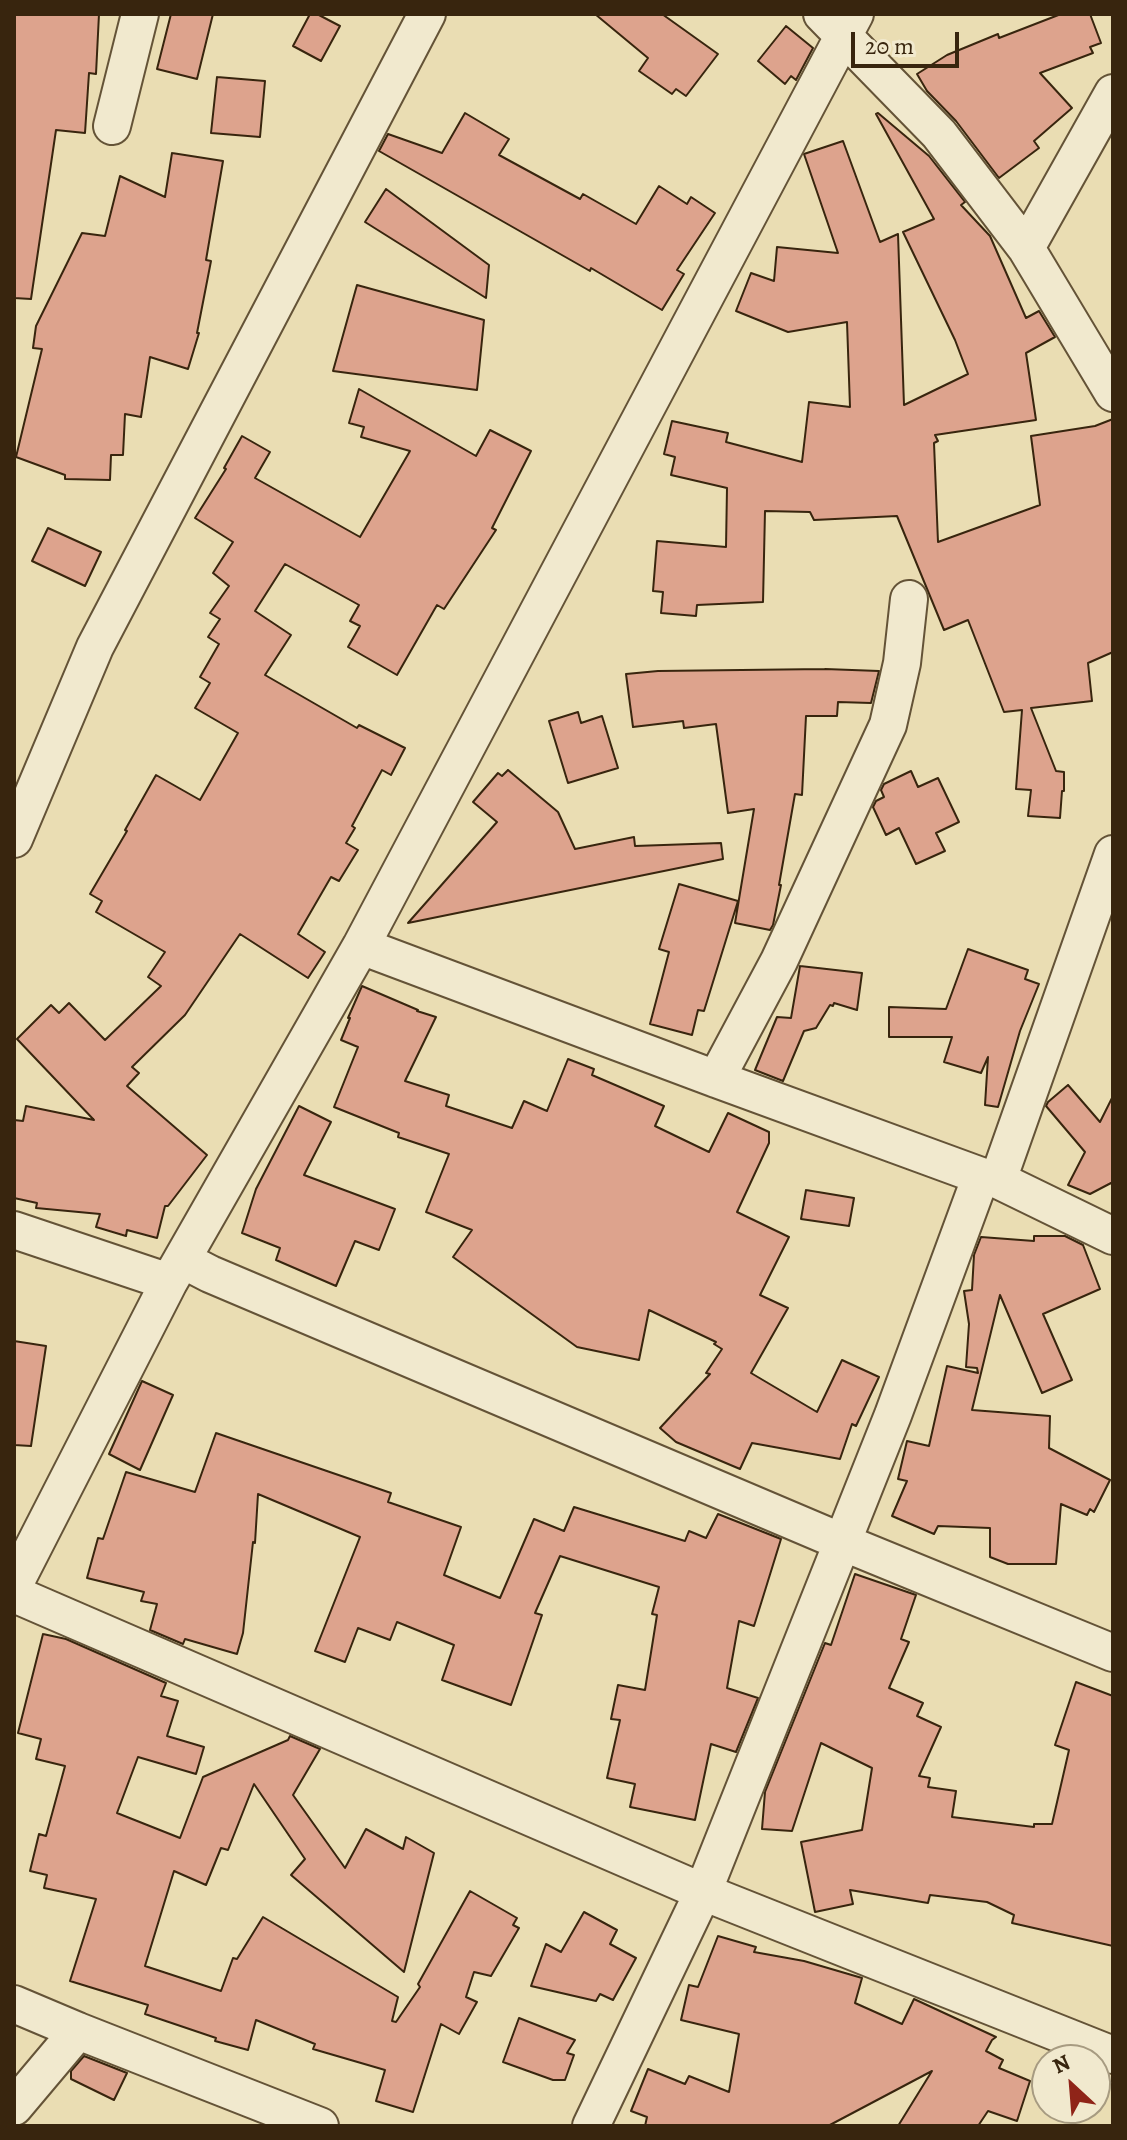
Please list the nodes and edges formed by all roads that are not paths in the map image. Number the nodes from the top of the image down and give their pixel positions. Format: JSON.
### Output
{"nodes":[{"id":1,"x":140,"y":14,"type":"edge"},
{"id":2,"x":427,"y":14,"type":"edge"},
{"id":3,"x":840,"y":21,"type":"edge"},
{"id":4,"x":1113,"y":93,"type":"edge"},
{"id":5,"x":112,"y":126,"type":"dead end"},
{"id":6,"x":1026,"y":248,"type":"junction"},
{"id":7,"x":1113,"y":393,"type":"edge"},
{"id":8,"x":909,"y":599,"type":"dead end"},
{"id":9,"x":14,"y":839,"type":"edge"},
{"id":10,"x":1113,"y":854,"type":"edge"},
{"id":11,"x":361,"y":946,"type":"junction"},
{"id":12,"x":716,"y":1079,"type":"junction"},
{"id":13,"x":990,"y":1178,"type":"junction"},
{"id":14,"x":14,"y":1230,"type":"edge"},
{"id":15,"x":1113,"y":1236,"type":"edge"},
{"id":16,"x":176,"y":1271,"type":"junction"},
{"id":17,"x":842,"y":1542,"type":"junction"},
{"id":18,"x":14,"y":1585,"type":"edge"},
{"id":19,"x":14,"y":1594,"type":"edge"},
{"id":20,"x":1113,"y":1653,"type":"edge"},
{"id":21,"x":703,"y":1892,"type":"junction"},
{"id":22,"x":14,"y":2004,"type":"edge"},
{"id":23,"x":78,"y":2031,"type":"junction"},
{"id":24,"x":1113,"y":2055,"type":"edge"},
{"id":25,"x":14,"y":2107,"type":"edge"},
{"id":26,"x":320,"y":2126,"type":"edge"},
{"id":27,"x":591,"y":2126,"type":"edge"}],
"edges":[{"from":1,"to":5,"type":"street"},
{"from":2,"to":9,"type":"street"},
{"from":3,"to":6,"type":"street"},
{"from":3,"to":11,"type":"street"},
{"from":4,"to":6,"type":"street"},
{"from":6,"to":7,"type":"street"},
{"from":8,"to":12,"type":"street"},
{"from":10,"to":13,"type":"street"},
{"from":11,"to":12,"type":"street"},
{"from":11,"to":16,"type":"street"},
{"from":12,"to":13,"type":"street"},
{"from":13,"to":15,"type":"street"},
{"from":13,"to":17,"type":"street"},
{"from":14,"to":16,"type":"street"},
{"from":16,"to":17,"type":"street"},
{"from":16,"to":18,"type":"street"},
{"from":17,"to":20,"type":"street"},
{"from":17,"to":21,"type":"street"},
{"from":19,"to":21,"type":"street"},
{"from":21,"to":24,"type":"street"},
{"from":21,"to":27,"type":"street"},
{"from":22,"to":23,"type":"street"},
{"from":23,"to":25,"type":"street"},
{"from":23,"to":26,"type":"street"}]}
